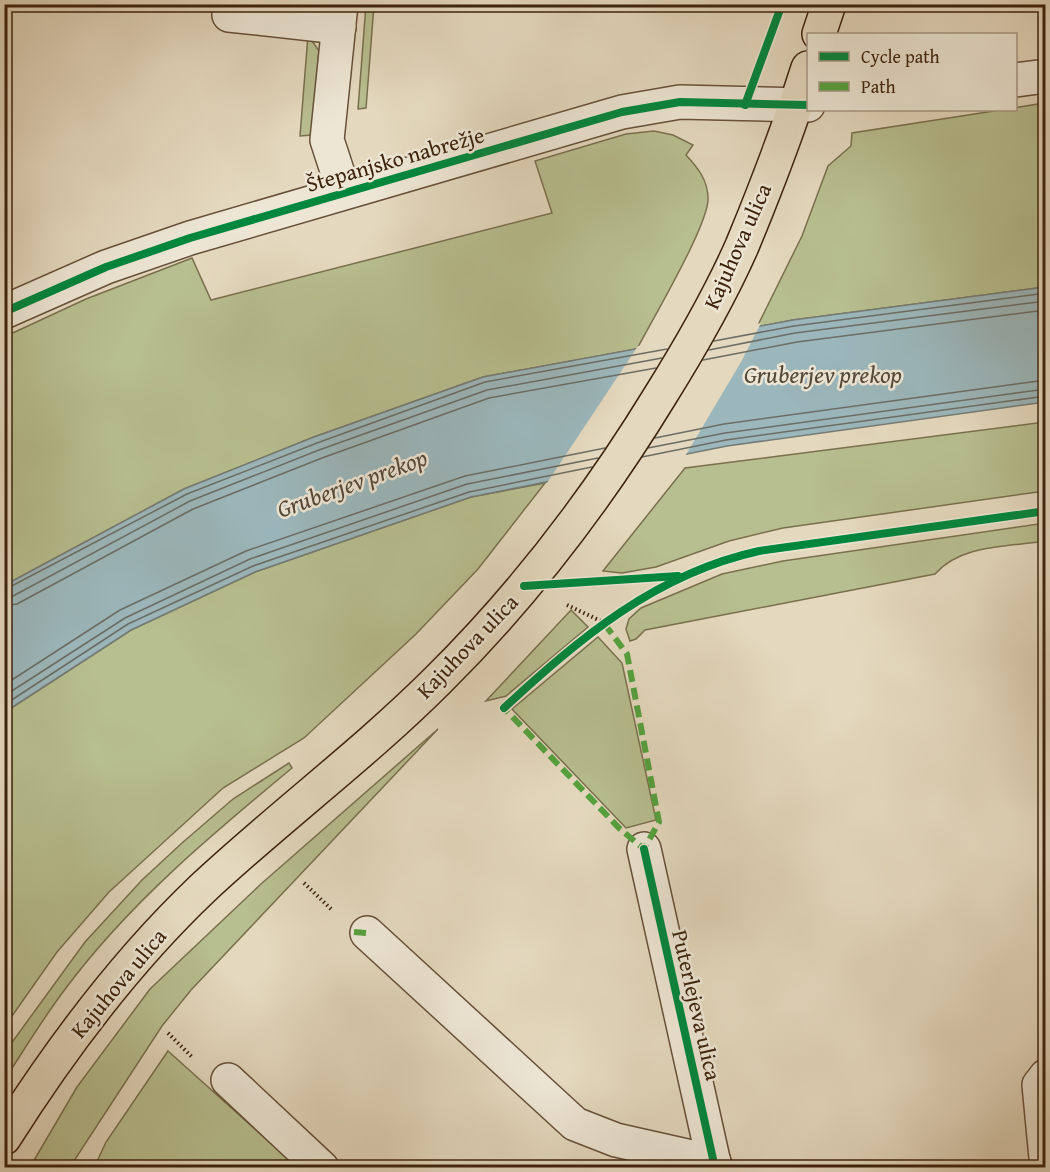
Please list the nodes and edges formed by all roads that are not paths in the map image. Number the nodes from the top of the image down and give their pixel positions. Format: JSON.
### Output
{"nodes":[{"id":1,"x":829,"y":4,"type":"edge"},
{"id":2,"x":229,"y":15,"type":"dead end"},
{"id":3,"x":340,"y":16,"type":"edge"},
{"id":4,"x":819,"y":33,"type":"edge"},
{"id":5,"x":807,"y":74,"type":"edge"},
{"id":6,"x":1046,"y":76,"type":"edge"},
{"id":7,"x":1017,"y":80,"type":"edge"},
{"id":8,"x":802,"y":105,"type":"edge"},
{"id":9,"x":344,"y":192,"type":"junction"},
{"id":10,"x":4,"y":312,"type":"edge"},
{"id":11,"x":644,"y":849,"type":"dead end"},
{"id":12,"x":367,"y":933,"type":"dead end"},
{"id":13,"x":1046,"y":1076,"type":"edge"},
{"id":14,"x":228,"y":1080,"type":"dead end"},
{"id":15,"x":4,"y":1138,"type":"edge"},
{"id":16,"x":1046,"y":1158,"type":"edge"},
{"id":17,"x":714,"y":1165,"type":"edge"},
{"id":18,"x":322,"y":1167,"type":"edge"}],
"edges":[{"from":1,"to":4,"type":"main road"},
{"from":2,"to":3,"type":"street"},
{"from":3,"to":9,"type":"street"},
{"from":5,"to":8,"type":"main road","name":"Kajuhova ulica"},
{"from":6,"to":7,"type":"street"},
{"from":8,"to":9,"type":"street","name":"Štepanjsko nabrežje"},
{"from":8,"to":15,"type":"main road","name":"Kajuhova ulica"},
{"from":9,"to":10,"type":"street","name":"Štepanjsko nabrežje"},
{"from":11,"to":17,"type":"street","name":"Puterlejeva ulica"},
{"from":12,"to":17,"type":"street","name":"Puterlejeva ulica"},
{"from":13,"to":16,"type":"street"},
{"from":14,"to":18,"type":"street"}]}
